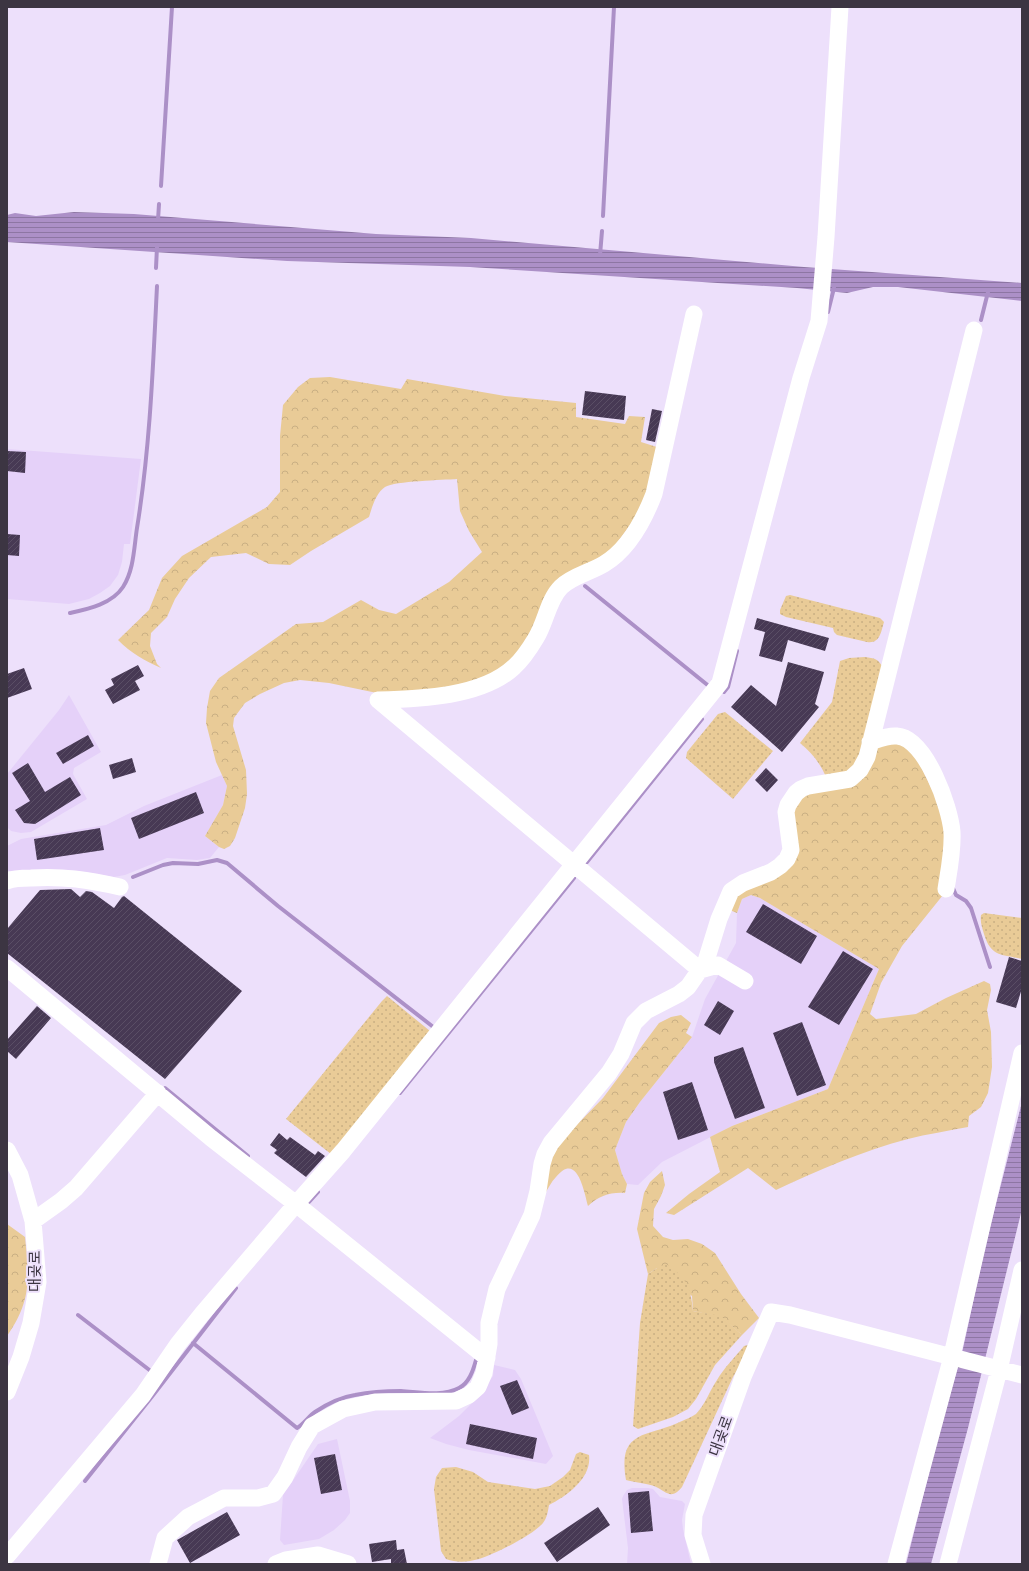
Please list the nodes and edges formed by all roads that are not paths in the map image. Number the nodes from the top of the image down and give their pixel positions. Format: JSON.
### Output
{"nodes":[{"id":1,"x":840,"y":7,"type":"edge"},
{"id":2,"x":694,"y":314,"type":"dead end"},
{"id":3,"x":974,"y":330,"type":"dead end"},
{"id":4,"x":870,"y":742,"type":"junction"},
{"id":5,"x":574,"y":865,"type":"junction"},
{"id":6,"x":7,"y":880,"type":"edge"},
{"id":7,"x":120,"y":887,"type":"dead end"},
{"id":8,"x":946,"y":889,"type":"dead end"},
{"id":9,"x":7,"y":968,"type":"edge"},
{"id":10,"x":700,"y":970,"type":"junction"},
{"id":11,"x":745,"y":981,"type":"dead end"},
{"id":12,"x":1022,"y":1053,"type":"edge"},
{"id":13,"x":158,"y":1093,"type":"junction"},
{"id":14,"x":7,"y":1150,"type":"edge"},
{"id":15,"x":296,"y":1204,"type":"junction"},
{"id":16,"x":33,"y":1221,"type":"junction"},
{"id":17,"x":1022,"y":1270,"type":"edge"},
{"id":18,"x":954,"y":1357,"type":"junction"},
{"id":19,"x":487,"y":1358,"type":"junction"},
{"id":20,"x":997,"y":1368,"type":"junction"},
{"id":21,"x":1022,"y":1375,"type":"edge"},
{"id":22,"x":7,"y":1392,"type":"edge"},
{"id":23,"x":7,"y":1556,"type":"edge"},
{"id":24,"x":158,"y":1564,"type":"edge"},
{"id":25,"x":276,"y":1564,"type":"edge"},
{"id":26,"x":348,"y":1564,"type":"edge"},
{"id":27,"x":702,"y":1564,"type":"edge"},
{"id":28,"x":896,"y":1564,"type":"edge"},
{"id":29,"x":948,"y":1564,"type":"edge"}],
"edges":[{"from":1,"to":5,"type":"street"},
{"from":2,"to":5,"type":"street"},
{"from":3,"to":4,"type":"street"},
{"from":4,"to":8,"type":"street"},
{"from":4,"to":10,"type":"street"},
{"from":5,"to":10,"type":"street"},
{"from":5,"to":15,"type":"street"},
{"from":6,"to":7,"type":"street"},
{"from":9,"to":13,"type":"street"},
{"from":10,"to":11,"type":"street"},
{"from":10,"to":19,"type":"street"},
{"from":12,"to":18,"type":"street"},
{"from":13,"to":15,"type":"street"},
{"from":13,"to":16,"type":"street"},
{"from":14,"to":16,"type":"street","name":"대곶로"},
{"from":15,"to":19,"type":"street"},
{"from":15,"to":23,"type":"street"},
{"from":16,"to":22,"type":"street","name":"대곶로"},
{"from":17,"to":20,"type":"street"},
{"from":18,"to":20,"type":"street"},
{"from":18,"to":27,"type":"street","name":"대곶로"},
{"from":18,"to":28,"type":"street"},
{"from":19,"to":24,"type":"street"},
{"from":20,"to":21,"type":"street"},
{"from":20,"to":29,"type":"street"},
{"from":25,"to":26,"type":"street"}]}
